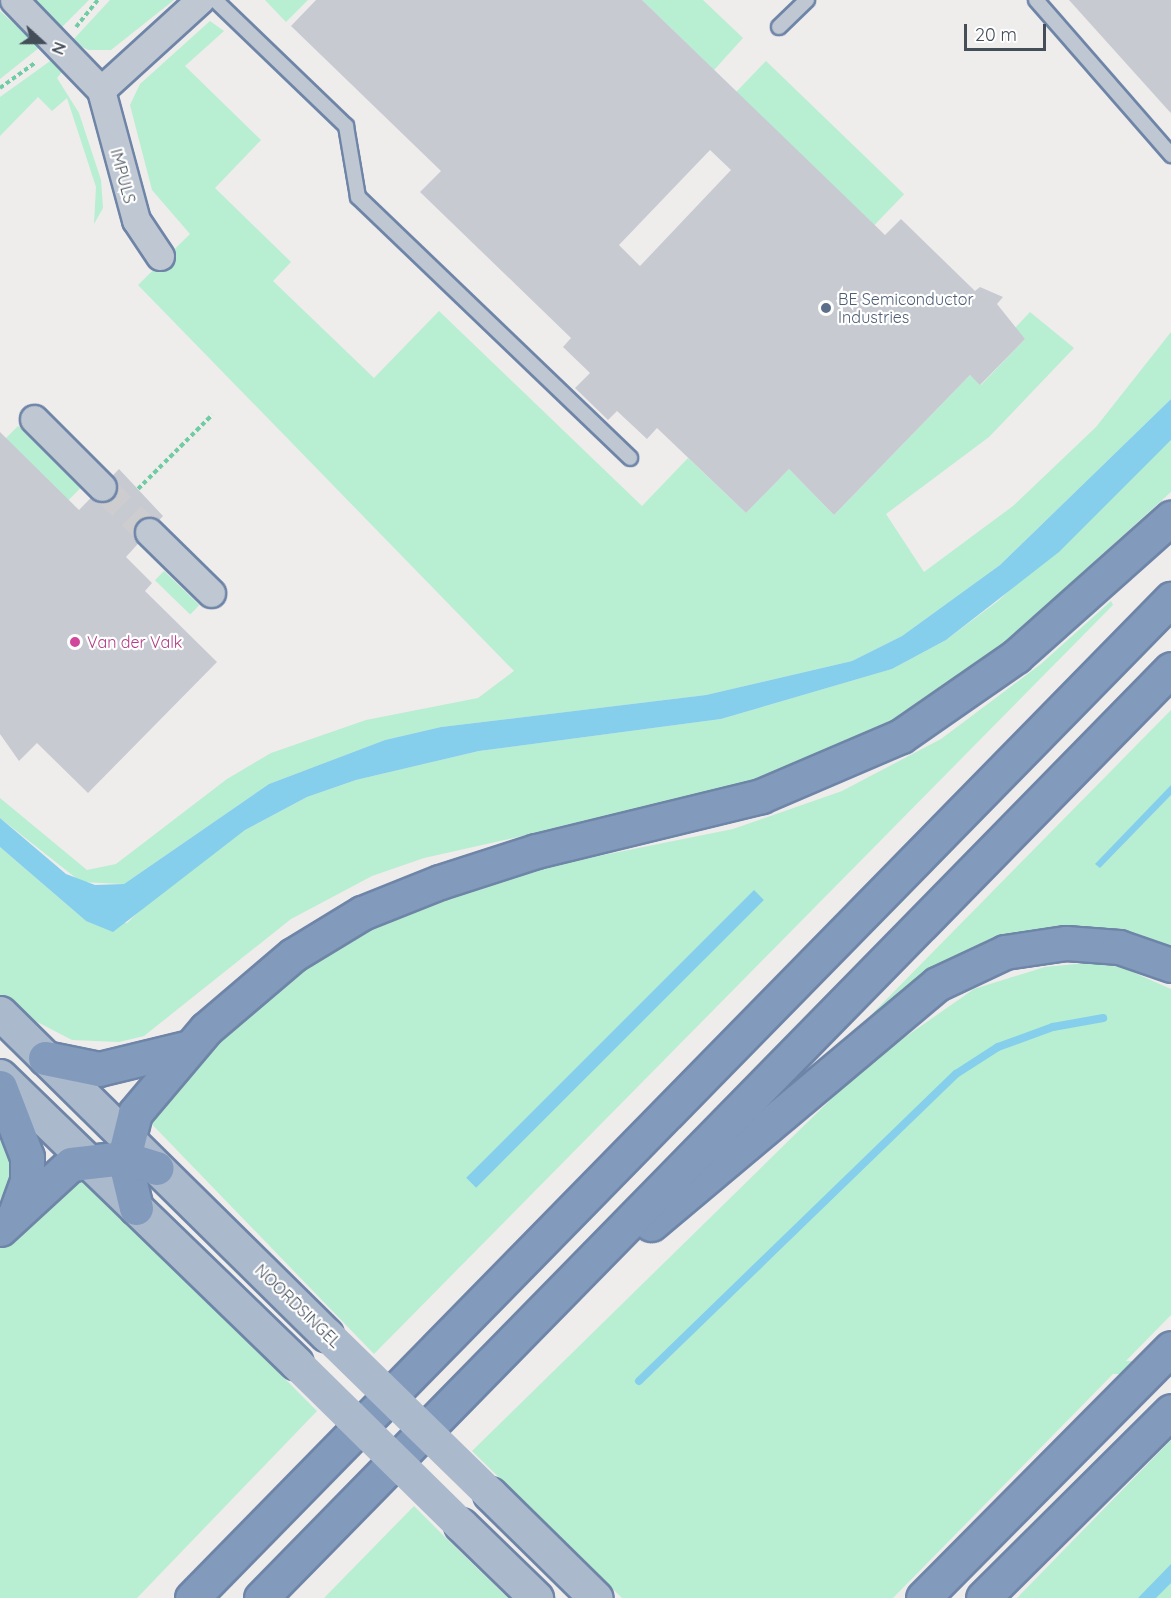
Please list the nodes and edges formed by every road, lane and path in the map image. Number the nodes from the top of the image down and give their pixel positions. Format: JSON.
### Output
{"nodes":[{"id":1,"x":14,"y":0,"type":"edge"},
{"id":2,"x":200,"y":0,"type":"edge"},
{"id":3,"x":215,"y":0,"type":"edge"},
{"id":4,"x":807,"y":0,"type":"edge"},
{"id":5,"x":1036,"y":0,"type":"edge"},
{"id":6,"x":779,"y":27,"type":"dead end"},
{"id":7,"x":101,"y":90,"type":"junction"},
{"id":8,"x":1171,"y":155,"type":"edge"},
{"id":9,"x":160,"y":256,"type":"dead end"},
{"id":10,"x":212,"y":415,"type":"dead end"},
{"id":11,"x":34,"y":418,"type":"dead end"},
{"id":12,"x":630,"y":458,"type":"dead end"},
{"id":13,"x":102,"y":487,"type":"tunnel mouth"},
{"id":14,"x":138,"y":489,"type":"dead end"},
{"id":15,"x":1171,"y":518,"type":"edge"},
{"id":16,"x":149,"y":532,"type":"tunnel mouth"},
{"id":17,"x":211,"y":593,"type":"dead end"},
{"id":18,"x":1171,"y":599,"type":"edge"},
{"id":19,"x":1171,"y":669,"type":"edge"},
{"id":20,"x":1171,"y":965,"type":"edge"},
{"id":21,"x":0,"y":1013,"type":"edge"},
{"id":22,"x":186,"y":1048,"type":"junction"},
{"id":23,"x":45,"y":1058,"type":"junction"},
{"id":24,"x":0,"y":1076,"type":"edge"},
{"id":25,"x":0,"y":1087,"type":"edge"},
{"id":26,"x":125,"y":1148,"type":"junction"},
{"id":27,"x":85,"y":1159,"type":"junction"},
{"id":28,"x":135,"y":1208,"type":"junction"},
{"id":29,"x":8,"y":1220,"type":"edge"},
{"id":30,"x":545,"y":1307,"type":"junction"},
{"id":31,"x":1171,"y":1348,"type":"edge"},
{"id":32,"x":1171,"y":1411,"type":"edge"},
{"id":33,"x":192,"y":1598,"type":"edge"},
{"id":34,"x":261,"y":1598,"type":"edge"},
{"id":35,"x":536,"y":1598,"type":"edge"},
{"id":36,"x":596,"y":1598,"type":"edge"},
{"id":37,"x":923,"y":1598,"type":"edge"},
{"id":38,"x":983,"y":1598,"type":"edge"}],
"edges":[{"from":1,"to":7,"type":"street","name":"IMPULS"},
{"from":2,"to":7,"type":"street"},
{"from":3,"to":12,"type":"lane"},
{"from":4,"to":6,"type":"lane"},
{"from":5,"to":8,"type":"lane"},
{"from":7,"to":9,"type":"street","name":"IMPULS"},
{"from":10,"to":14,"type":"path"},
{"from":11,"to":13,"type":"street"},
{"from":15,"to":22,"type":"highway"},
{"from":16,"to":17,"type":"street"},
{"from":18,"to":33,"type":"highway"},
{"from":19,"to":30,"type":"highway"},
{"from":20,"to":30,"type":"highway"},
{"from":21,"to":23,"type":"main road","name":"NOORDSINGEL"},
{"from":22,"to":23,"type":"highway"},
{"from":22,"to":26,"type":"highway"},
{"from":23,"to":26,"type":"main road","name":"NOORDSINGEL"},
{"from":24,"to":27,"type":"main road"},
{"from":25,"to":29,"type":"highway"},
{"from":26,"to":27,"type":"highway"},
{"from":26,"to":28,"type":"highway"},
{"from":26,"to":36,"type":"main road","name":"NOORDSINGEL","bridge":true},
{"from":27,"to":28,"type":"main road"},
{"from":27,"to":29,"type":"highway"},
{"from":28,"to":35,"type":"main road","bridge":true},
{"from":30,"to":34,"type":"highway"},
{"from":31,"to":37,"type":"highway"},
{"from":32,"to":38,"type":"highway"}]}
